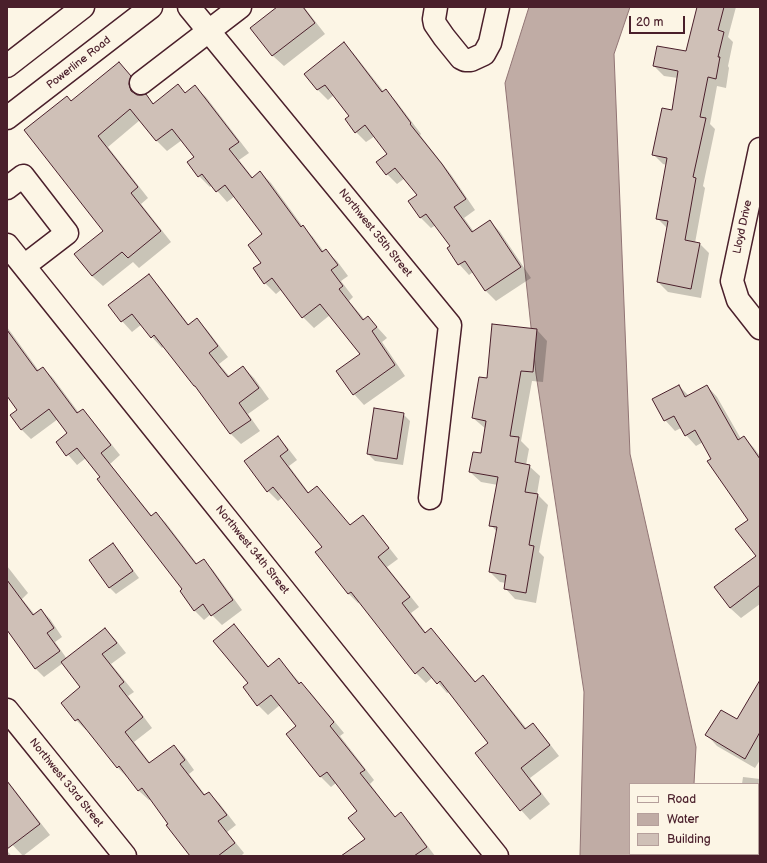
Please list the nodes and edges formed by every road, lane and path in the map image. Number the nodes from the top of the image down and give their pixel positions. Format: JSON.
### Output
{"nodes":[{"id":1,"x":83,"y":7,"type":"edge"},
{"id":2,"x":151,"y":7,"type":"edge"},
{"id":3,"x":189,"y":7,"type":"edge"},
{"id":4,"x":240,"y":7,"type":"edge"},
{"id":5,"x":436,"y":7,"type":"edge"},
{"id":6,"x":498,"y":7,"type":"edge"},
{"id":7,"x":209,"y":31,"type":"junction"},
{"id":8,"x":7,"y":66,"type":"edge"},
{"id":9,"x":141,"y":83,"type":"dead end"},
{"id":10,"x":7,"y":118,"type":"edge"},
{"id":11,"x":760,"y":149,"type":"edge"},
{"id":12,"x":7,"y":188,"type":"edge"},
{"id":13,"x":7,"y":245,"type":"edge"},
{"id":14,"x":24,"y":266,"type":"junction"},
{"id":15,"x":760,"y":328,"type":"edge"},
{"id":16,"x":430,"y":498,"type":"dead end"},
{"id":17,"x":7,"y":710,"type":"edge"},
{"id":18,"x":486,"y":852,"type":"edge"},
{"id":19,"x":125,"y":856,"type":"edge"}],
"edges":[{"from":1,"to":8,"type":"street"},
{"from":2,"to":10,"type":"street","name":"Powerline Road"},
{"from":3,"to":7,"type":"street","name":"Northwest 35th Street"},
{"from":4,"to":7,"type":"street"},
{"from":5,"to":6,"type":"street"},
{"from":7,"to":9,"type":"street"},
{"from":7,"to":16,"type":"street","name":"Northwest 35th Street"},
{"from":11,"to":15,"type":"street","name":"Lloyd Drive"},
{"from":12,"to":14,"type":"street"},
{"from":13,"to":14,"type":"street","name":"Northwest 34th Street"},
{"from":14,"to":18,"type":"street","name":"Northwest 34th Street"},
{"from":17,"to":19,"type":"street","name":"Northwest 33rd Street"}]}
